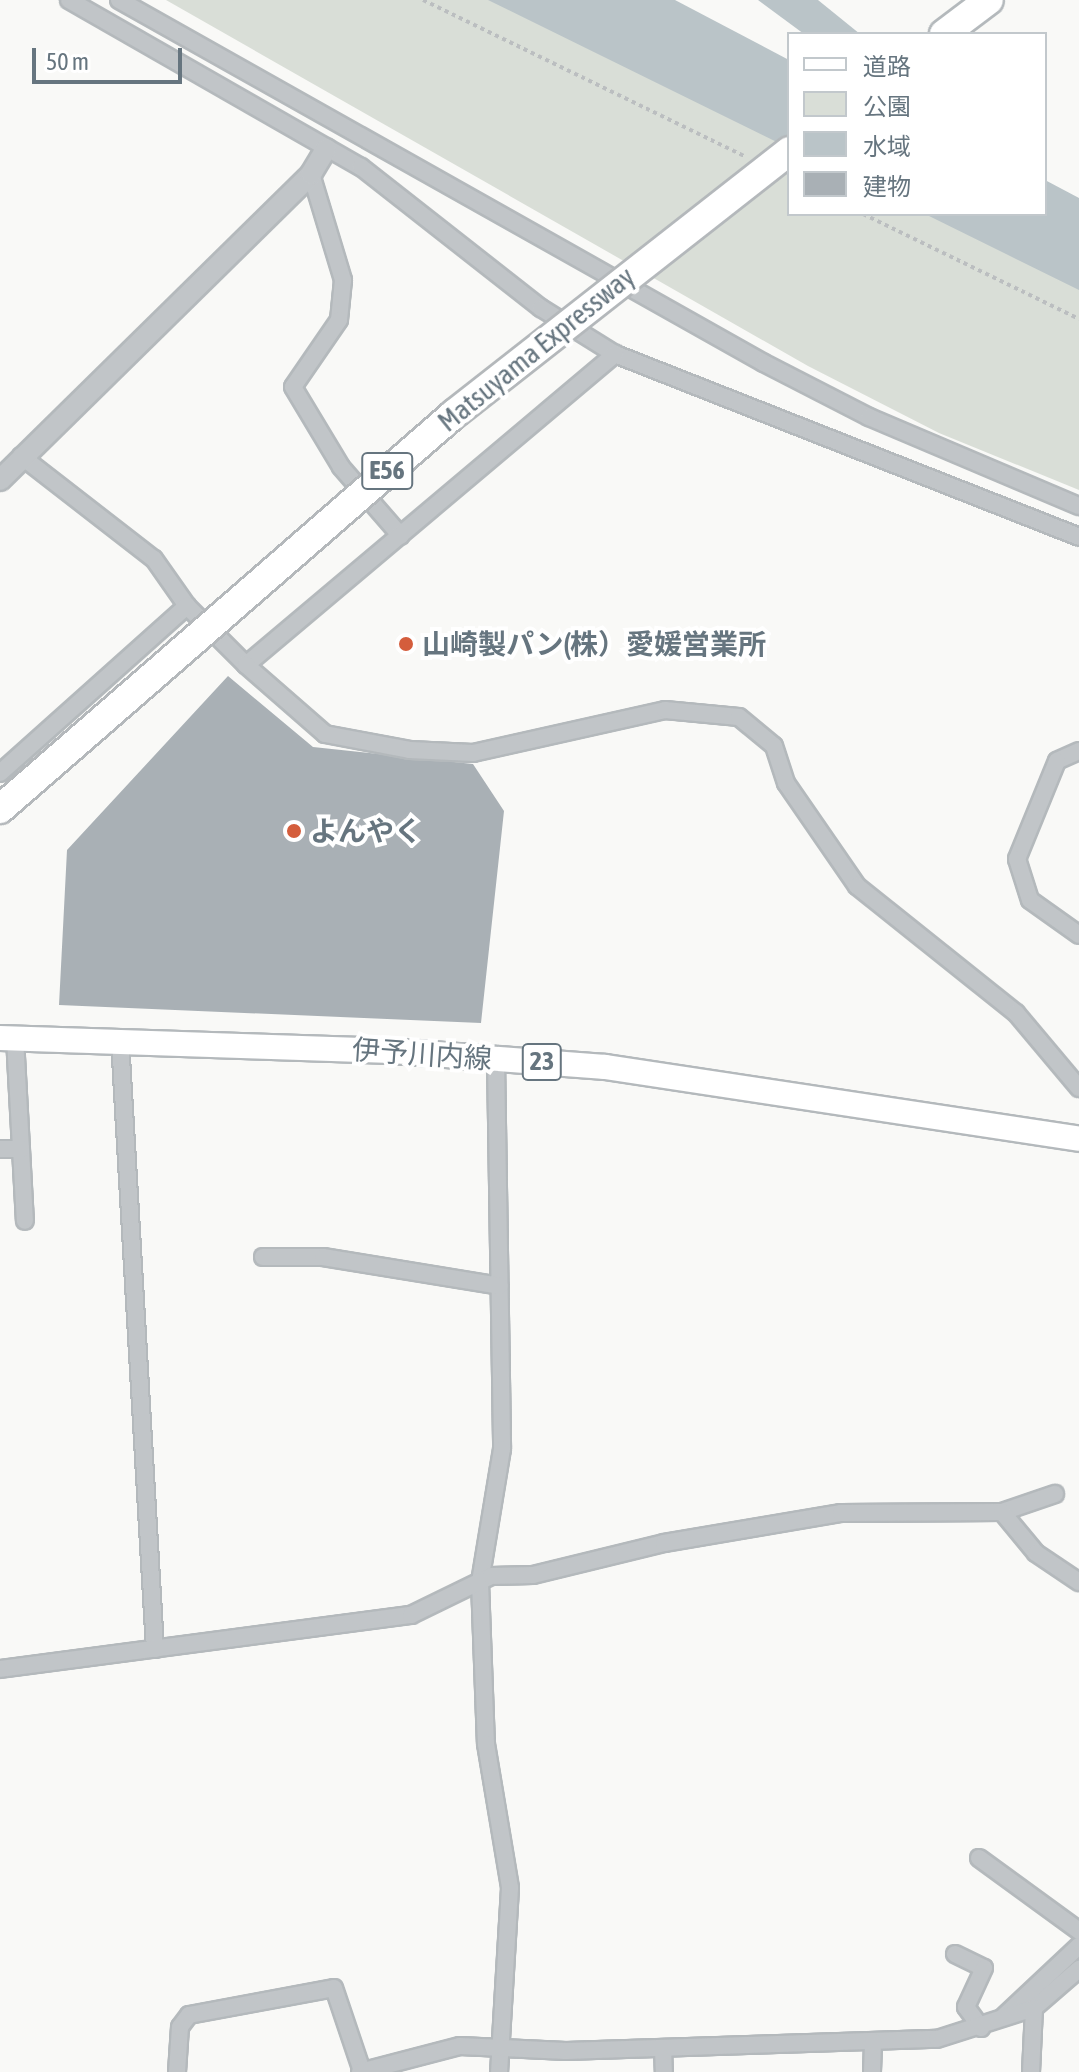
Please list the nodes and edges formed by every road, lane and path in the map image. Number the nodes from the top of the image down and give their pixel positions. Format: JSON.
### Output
{"nodes":[{"id":1,"x":69,"y":0,"type":"edge"},
{"id":2,"x":119,"y":0,"type":"edge"},
{"id":3,"x":423,"y":0,"type":"edge"},
{"id":4,"x":989,"y":0,"type":"edge"},
{"id":5,"x":947,"y":32,"type":"edge"},
{"id":6,"x":326,"y":149,"type":"junction"},
{"id":7,"x":787,"y":153,"type":"edge"},
{"id":8,"x":749,"y":159,"type":"dead end"},
{"id":9,"x":311,"y":174,"type":"junction"},
{"id":10,"x":867,"y":216,"type":"edge"},
{"id":11,"x":1079,"y":319,"type":"edge"},
{"id":12,"x":615,"y":354,"type":"junction"},
{"id":13,"x":21,"y":456,"type":"junction"},
{"id":14,"x":0,"y":480,"type":"edge"},
{"id":15,"x":1079,"y":506,"type":"edge"},
{"id":16,"x":401,"y":536,"type":"junction"},
{"id":17,"x":1079,"y":537,"type":"edge"},
{"id":18,"x":187,"y":606,"type":"junction"},
{"id":19,"x":246,"y":665,"type":"junction"},
{"id":20,"x":1079,"y":751,"type":"edge"},
{"id":21,"x":0,"y":773,"type":"edge"},
{"id":22,"x":0,"y":809,"type":"edge"},
{"id":23,"x":1079,"y":935,"type":"edge"},
{"id":24,"x":8,"y":1038,"type":"edge"},
{"id":25,"x":120,"y":1040,"type":"junction"},
{"id":26,"x":496,"y":1059,"type":"junction"},
{"id":27,"x":1079,"y":1088,"type":"edge"},
{"id":28,"x":1079,"y":1139,"type":"edge"},
{"id":29,"x":0,"y":1149,"type":"edge"},
{"id":30,"x":21,"y":1149,"type":"junction"},
{"id":31,"x":25,"y":1221,"type":"dead end"},
{"id":32,"x":263,"y":1257,"type":"dead end"},
{"id":33,"x":500,"y":1286,"type":"junction"},
{"id":34,"x":1055,"y":1494,"type":"dead end"},
{"id":35,"x":1002,"y":1512,"type":"junction"},
{"id":36,"x":480,"y":1582,"type":"junction"},
{"id":37,"x":1079,"y":1582,"type":"edge"},
{"id":38,"x":155,"y":1649,"type":"junction"},
{"id":39,"x":0,"y":1669,"type":"edge"},
{"id":40,"x":979,"y":1858,"type":"dead end"},
{"id":41,"x":1079,"y":1931,"type":"edge"},
{"id":42,"x":1079,"y":1946,"type":"edge"},
{"id":43,"x":955,"y":1954,"type":"dead end"},
{"id":44,"x":1079,"y":1969,"type":"edge"},
{"id":45,"x":1034,"y":2008,"type":"junction"},
{"id":46,"x":999,"y":2021,"type":"junction"},
{"id":47,"x":981,"y":2028,"type":"junction"},
{"id":48,"x":873,"y":2041,"type":"junction"},
{"id":49,"x":500,"y":2046,"type":"junction"},
{"id":50,"x":663,"y":2048,"type":"junction"},
{"id":51,"x":177,"y":2072,"type":"edge"},
{"id":52,"x":361,"y":2072,"type":"edge"},
{"id":53,"x":499,"y":2072,"type":"edge"},
{"id":54,"x":664,"y":2072,"type":"edge"},
{"id":55,"x":872,"y":2072,"type":"edge"},
{"id":56,"x":1031,"y":2072,"type":"edge"}],
"edges":[{"from":1,"to":6,"type":"street"},
{"from":2,"to":15,"type":"street"},
{"from":3,"to":8,"type":"path"},
{"from":4,"to":5,"type":"highway"},
{"from":6,"to":9,"type":"street"},
{"from":6,"to":12,"type":"street"},
{"from":7,"to":22,"type":"highway","name":"Matsuyama Expressway","number":"E56","bridge":true},
{"from":9,"to":13,"type":"street"},
{"from":9,"to":16,"type":"street"},
{"from":10,"to":11,"type":"path"},
{"from":12,"to":16,"type":"street"},
{"from":12,"to":17,"type":"street"},
{"from":13,"to":14,"type":"street"},
{"from":13,"to":18,"type":"street"},
{"from":16,"to":19,"type":"street"},
{"from":18,"to":19,"type":"street"},
{"from":18,"to":21,"type":"street"},
{"from":19,"to":27,"type":"street"},
{"from":20,"to":23,"type":"street"},
{"from":24,"to":25,"type":"main road","name":"伊予川内線","number":"23"},
{"from":24,"to":30,"type":"street"},
{"from":25,"to":26,"type":"main road","name":"伊予川内線","number":"23"},
{"from":25,"to":38,"type":"street"},
{"from":26,"to":28,"type":"main road","name":"伊予川内線","number":"23"},
{"from":26,"to":33,"type":"street"},
{"from":29,"to":30,"type":"street"},
{"from":30,"to":31,"type":"street"},
{"from":32,"to":33,"type":"street"},
{"from":33,"to":36,"type":"street"},
{"from":34,"to":35,"type":"street"},
{"from":35,"to":36,"type":"street"},
{"from":35,"to":37,"type":"street"},
{"from":36,"to":38,"type":"street"},
{"from":36,"to":49,"type":"street"},
{"from":38,"to":39,"type":"street"},
{"from":40,"to":41,"type":"street"},
{"from":42,"to":46,"type":"street"},
{"from":43,"to":47,"type":"street"},
{"from":44,"to":45,"type":"street"},
{"from":45,"to":46,"type":"street"},
{"from":45,"to":56,"type":"street"},
{"from":46,"to":47,"type":"street"},
{"from":47,"to":48,"type":"street"},
{"from":48,"to":50,"type":"street"},
{"from":48,"to":55,"type":"street"},
{"from":49,"to":50,"type":"street"},
{"from":49,"to":52,"type":"street"},
{"from":49,"to":53,"type":"street"},
{"from":50,"to":54,"type":"street"},
{"from":51,"to":52,"type":"street"}]}
